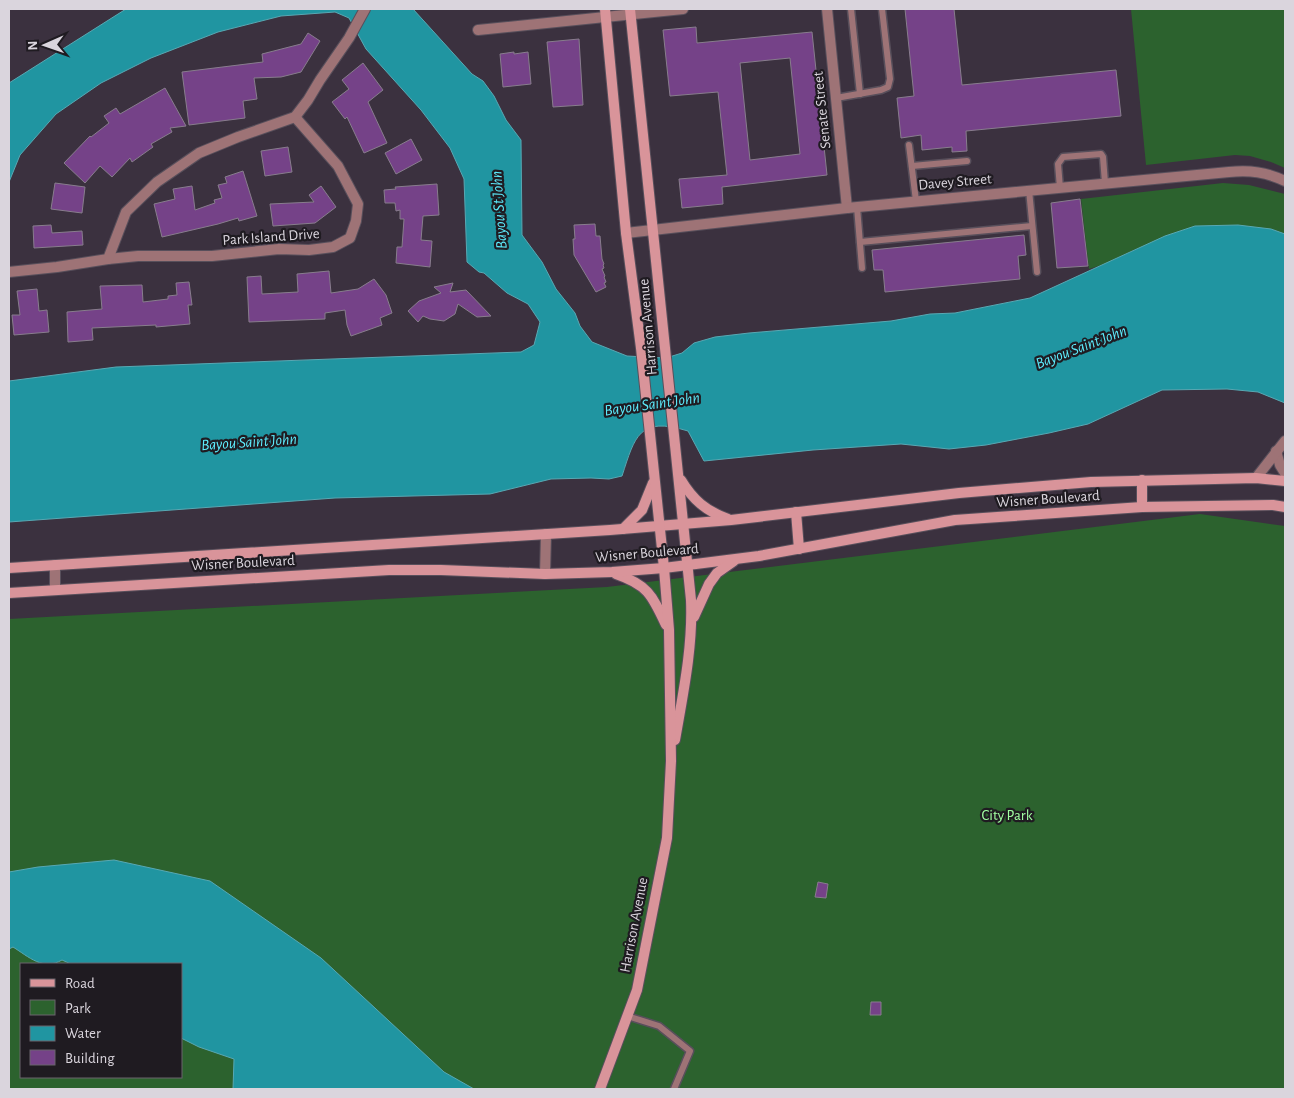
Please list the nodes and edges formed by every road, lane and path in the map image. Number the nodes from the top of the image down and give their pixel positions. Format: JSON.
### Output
{"nodes":[{"id":1,"x":365,"y":9,"type":"edge"},
{"id":2,"x":683,"y":9,"type":"edge"},
{"id":3,"x":827,"y":9,"type":"edge"},
{"id":4,"x":851,"y":9,"type":"edge"},
{"id":5,"x":882,"y":9,"type":"edge"},
{"id":6,"x":631,"y":11,"type":"edge"},
{"id":7,"x":605,"y":13,"type":"edge"},
{"id":8,"x":478,"y":30,"type":"dead end"},
{"id":9,"x":860,"y":94,"type":"junction"},
{"id":10,"x":836,"y":98,"type":"junction"},
{"id":11,"x":295,"y":117,"type":"junction"},
{"id":12,"x":909,"y":145,"type":"dead end"},
{"id":13,"x":966,"y":161,"type":"dead end"},
{"id":14,"x":912,"y":166,"type":"junction"},
{"id":15,"x":1285,"y":181,"type":"edge"},
{"id":16,"x":1105,"y":183,"type":"junction"},
{"id":17,"x":1060,"y":188,"type":"junction"},
{"id":18,"x":1029,"y":190,"type":"junction"},
{"id":19,"x":916,"y":201,"type":"junction"},
{"id":20,"x":852,"y":207,"type":"junction"},
{"id":21,"x":1032,"y":226,"type":"junction"},
{"id":22,"x":654,"y":230,"type":"junction"},
{"id":23,"x":626,"y":233,"type":"junction"},
{"id":24,"x":860,"y":242,"type":"junction"},
{"id":25,"x":108,"y":259,"type":"junction"},
{"id":26,"x":862,"y":268,"type":"dead end"},
{"id":27,"x":9,"y":272,"type":"edge"},
{"id":28,"x":1037,"y":272,"type":"dead end"},
{"id":29,"x":1285,"y":441,"type":"edge"},
{"id":30,"x":1276,"y":451,"type":"junction"},
{"id":31,"x":1285,"y":473,"type":"edge"},
{"id":32,"x":678,"y":478,"type":"junction"},
{"id":33,"x":1256,"y":478,"type":"junction"},
{"id":34,"x":654,"y":479,"type":"junction"},
{"id":35,"x":1142,"y":480,"type":"junction"},
{"id":36,"x":1285,"y":481,"type":"edge"},
{"id":37,"x":1142,"y":507,"type":"junction"},
{"id":38,"x":1285,"y":507,"type":"edge"},
{"id":39,"x":796,"y":512,"type":"junction"},
{"id":40,"x":731,"y":520,"type":"junction"},
{"id":41,"x":684,"y":524,"type":"junction"},
{"id":42,"x":659,"y":526,"type":"junction"},
{"id":43,"x":623,"y":529,"type":"junction"},
{"id":44,"x":546,"y":534,"type":"junction"},
{"id":45,"x":800,"y":549,"type":"junction"},
{"id":46,"x":736,"y":560,"type":"junction"},
{"id":47,"x":54,"y":565,"type":"junction"},
{"id":48,"x":688,"y":565,"type":"junction"},
{"id":49,"x":9,"y":568,"type":"edge"},
{"id":50,"x":664,"y":568,"type":"junction"},
{"id":51,"x":612,"y":572,"type":"junction"},
{"id":52,"x":545,"y":574,"type":"junction"},
{"id":53,"x":55,"y":589,"type":"junction"},
{"id":54,"x":9,"y":593,"type":"edge"},
{"id":55,"x":692,"y":622,"type":"junction"},
{"id":56,"x":669,"y":630,"type":"junction"},
{"id":57,"x":670,"y":761,"type":"junction"},
{"id":58,"x":627,"y":1016,"type":"junction"},
{"id":59,"x":600,"y":1089,"type":"edge"},
{"id":60,"x":674,"y":1089,"type":"edge"}],
"edges":[{"from":1,"to":11,"type":"street"},
{"from":2,"to":6,"type":"street"},
{"from":3,"to":10,"type":"street","name":"Senate Street"},
{"from":4,"to":9,"type":"lane"},
{"from":5,"to":9,"type":"lane"},
{"from":6,"to":7,"type":"street"},
{"from":6,"to":22,"type":"street","name":"Harrison Avenue"},
{"from":7,"to":8,"type":"street"},
{"from":7,"to":23,"type":"street","name":"Harrison Avenue"},
{"from":9,"to":10,"type":"lane"},
{"from":10,"to":20,"type":"street","name":"Senate Street"},
{"from":11,"to":25,"type":"street"},
{"from":11,"to":25,"type":"street","name":"Park Island Drive"},
{"from":12,"to":14,"type":"lane"},
{"from":13,"to":14,"type":"lane"},
{"from":14,"to":19,"type":"lane"},
{"from":15,"to":16,"type":"street","name":"Davey Street"},
{"from":16,"to":17,"type":"street","name":"Davey Street"},
{"from":16,"to":17,"type":"lane"},
{"from":17,"to":18,"type":"street","name":"Davey Street"},
{"from":18,"to":19,"type":"street","name":"Davey Street"},
{"from":18,"to":21,"type":"lane"},
{"from":19,"to":20,"type":"street","name":"Davey Street"},
{"from":20,"to":22,"type":"street","name":"Davey Street"},
{"from":20,"to":24,"type":"lane"},
{"from":21,"to":24,"type":"lane"},
{"from":21,"to":28,"type":"lane"},
{"from":22,"to":23,"type":"street","name":"Davey Street"},
{"from":22,"to":32,"type":"street","name":"Harrison Avenue"},
{"from":23,"to":34,"type":"street","name":"Harrison Avenue"},
{"from":24,"to":26,"type":"lane"},
{"from":25,"to":27,"type":"street","name":"Park Island Drive"},
{"from":29,"to":30,"type":"street"},
{"from":30,"to":31,"type":"street"},
{"from":30,"to":33,"type":"street"},
{"from":32,"to":40,"type":"street"},
{"from":32,"to":41,"type":"street","name":"Harrison Avenue"},
{"from":33,"to":35,"type":"street","name":"Wisner Boulevard"},
{"from":33,"to":36,"type":"street","name":"Wisner Boulevard"},
{"from":34,"to":42,"type":"street","name":"Harrison Avenue"},
{"from":34,"to":43,"type":"street"},
{"from":35,"to":37,"type":"street"},
{"from":35,"to":39,"type":"street","name":"Wisner Boulevard"},
{"from":37,"to":38,"type":"street","name":"Wisner Boulevard"},
{"from":37,"to":45,"type":"street","name":"Wisner Boulevard"},
{"from":39,"to":40,"type":"street","name":"Wisner Boulevard"},
{"from":39,"to":45,"type":"street"},
{"from":40,"to":41,"type":"street","name":"Wisner Boulevard"},
{"from":41,"to":42,"type":"street","name":"Wisner Boulevard"},
{"from":41,"to":48,"type":"street","name":"Harrison Avenue"},
{"from":42,"to":43,"type":"street","name":"Wisner Boulevard"},
{"from":42,"to":50,"type":"street","name":"Harrison Avenue"},
{"from":43,"to":44,"type":"street","name":"Wisner Boulevard"},
{"from":44,"to":47,"type":"street","name":"Wisner Boulevard"},
{"from":44,"to":52,"type":"street"},
{"from":45,"to":46,"type":"street","name":"Wisner Boulevard"},
{"from":46,"to":48,"type":"street","name":"Wisner Boulevard"},
{"from":46,"to":55,"type":"street"},
{"from":47,"to":49,"type":"street","name":"Wisner Boulevard"},
{"from":47,"to":53,"type":"street"},
{"from":48,"to":50,"type":"street","name":"Wisner Boulevard"},
{"from":48,"to":55,"type":"street","name":"Harrison Avenue"},
{"from":50,"to":51,"type":"street","name":"Wisner Boulevard"},
{"from":50,"to":56,"type":"street","name":"Harrison Avenue"},
{"from":51,"to":52,"type":"street","name":"Wisner Boulevard"},
{"from":51,"to":56,"type":"street"},
{"from":52,"to":53,"type":"street","name":"Wisner Boulevard"},
{"from":53,"to":54,"type":"street","name":"Wisner Boulevard"},
{"from":55,"to":57,"type":"street","name":"Harrison Avenue"},
{"from":56,"to":57,"type":"street","name":"Harrison Avenue"},
{"from":57,"to":58,"type":"street","name":"Harrison Avenue"},
{"from":58,"to":59,"type":"street","name":"Harrison Avenue"},
{"from":58,"to":60,"type":"lane"}]}
